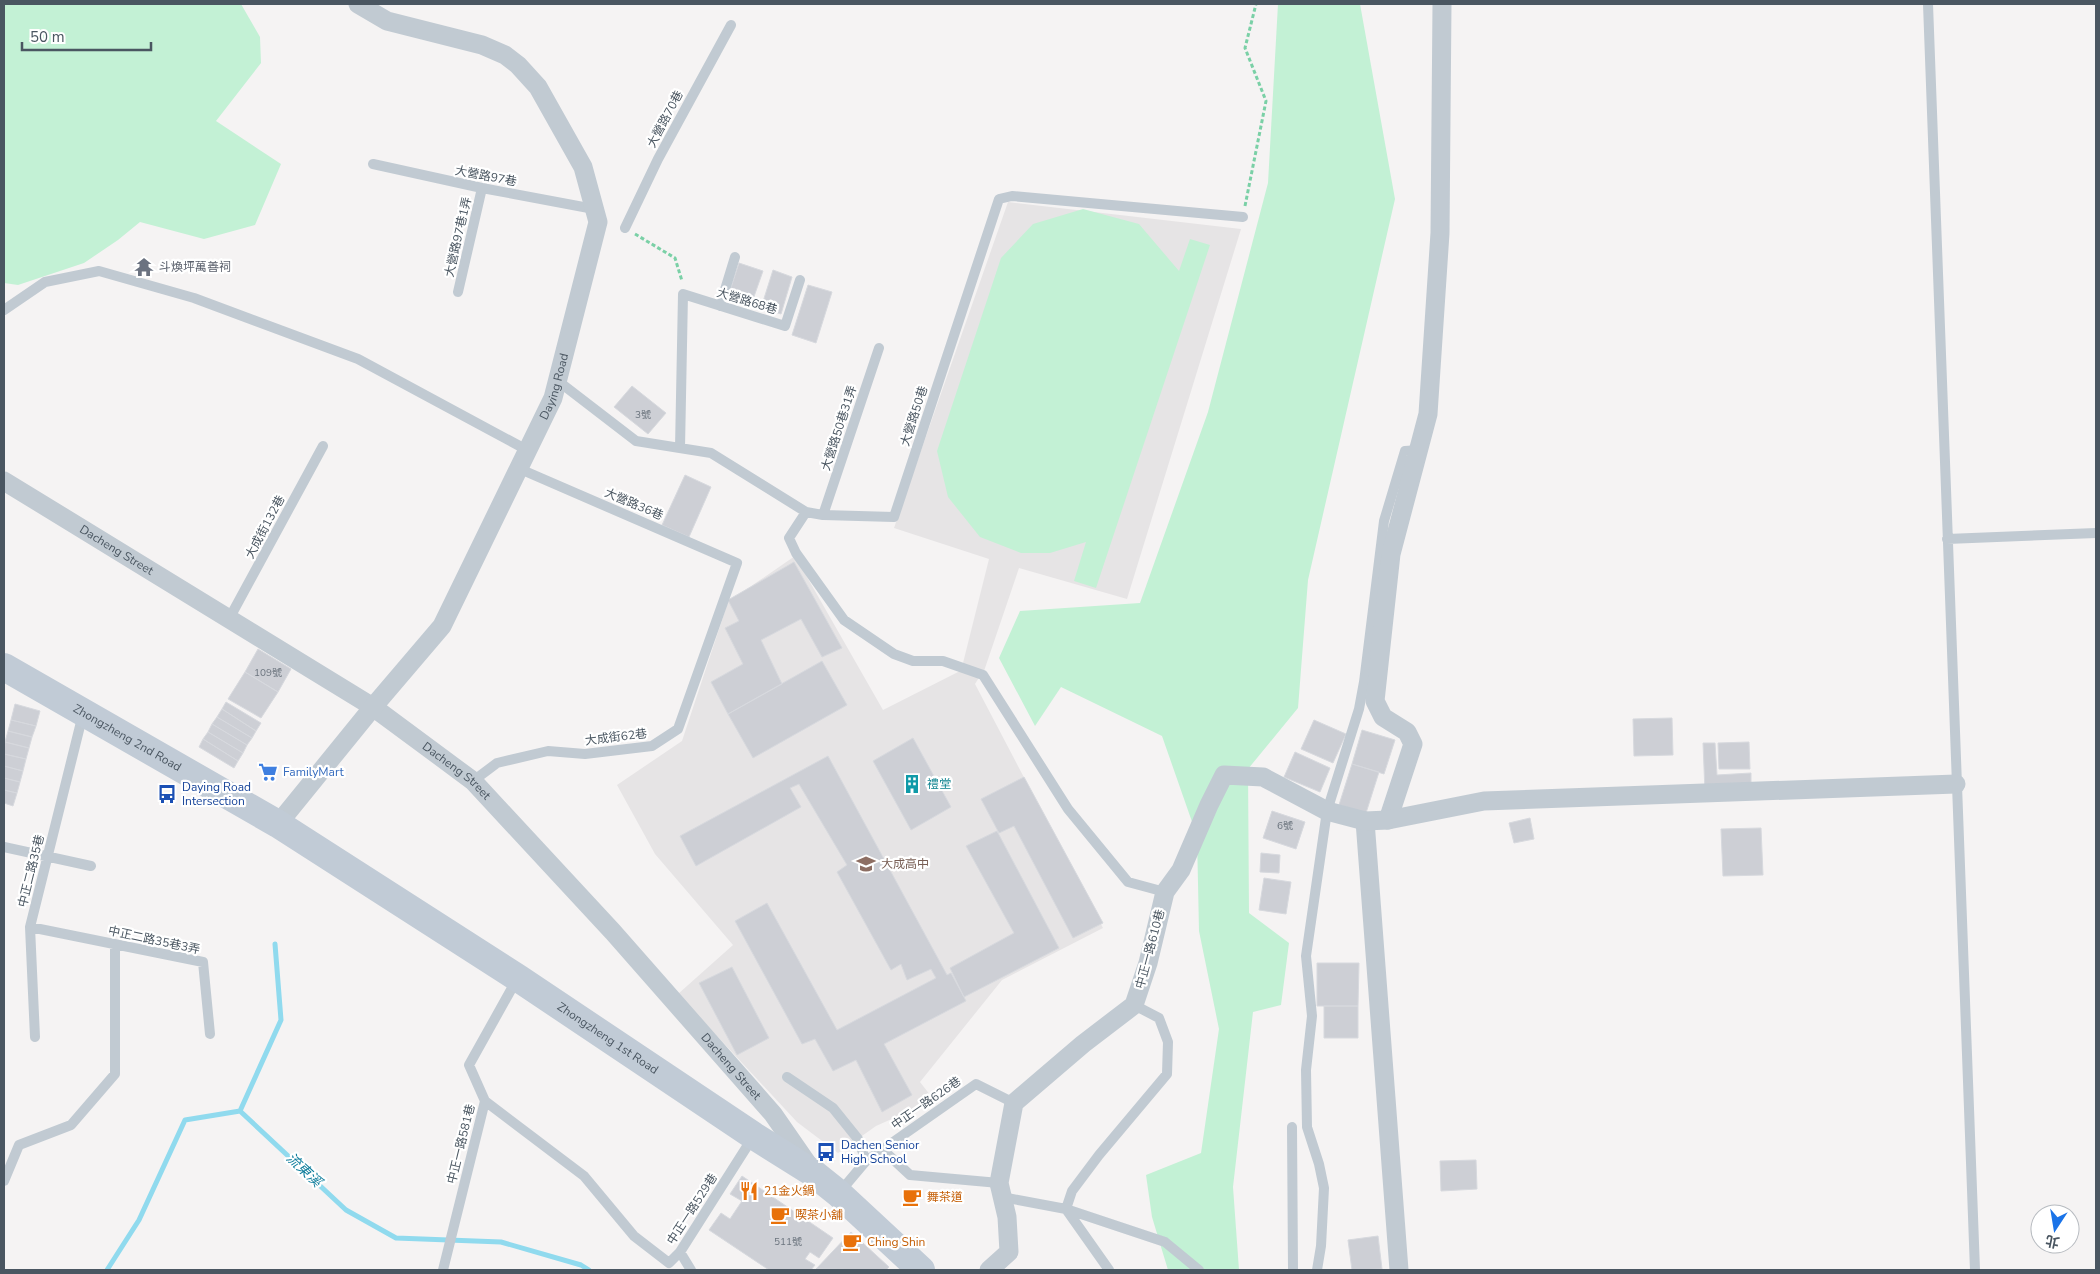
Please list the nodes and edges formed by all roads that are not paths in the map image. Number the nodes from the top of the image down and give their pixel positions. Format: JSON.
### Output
{"nodes":[{"id":1,"x":358,"y":4,"type":"edge"},
{"id":2,"x":1442,"y":4,"type":"edge"},
{"id":3,"x":1928,"y":4,"type":"edge"},
{"id":4,"x":731,"y":24,"type":"dead end"},
{"id":5,"x":373,"y":164,"type":"dead end"},
{"id":6,"x":482,"y":188,"type":"junction"},
{"id":7,"x":594,"y":209,"type":"junction"},
{"id":8,"x":1243,"y":217,"type":"road end"},
{"id":9,"x":625,"y":228,"type":"road end"},
{"id":10,"x":735,"y":256,"type":"dead end"},
{"id":11,"x":800,"y":280,"type":"dead end"},
{"id":12,"x":458,"y":292,"type":"dead end"},
{"id":13,"x":720,"y":306,"type":"junction"},
{"id":14,"x":4,"y":310,"type":"edge"},
{"id":15,"x":879,"y":348,"type":"dead end"},
{"id":16,"x":558,"y":381,"type":"junction"},
{"id":17,"x":322,"y":446,"type":"dead end"},
{"id":18,"x":680,"y":448,"type":"junction"},
{"id":19,"x":527,"y":450,"type":"junction"},
{"id":20,"x":1419,"y":450,"type":"junction"},
{"id":21,"x":520,"y":469,"type":"junction"},
{"id":22,"x":4,"y":481,"type":"edge"},
{"id":23,"x":806,"y":512,"type":"junction"},
{"id":24,"x":824,"y":515,"type":"junction"},
{"id":25,"x":2096,"y":533,"type":"edge"},
{"id":26,"x":1946,"y":539,"type":"junction"},
{"id":27,"x":738,"y":563,"type":"joint"},
{"id":28,"x":229,"y":619,"type":"junction"},
{"id":29,"x":4,"y":667,"type":"edge"},
{"id":30,"x":373,"y":707,"type":"junction"},
{"id":31,"x":84,"y":714,"type":"junction"},
{"id":32,"x":473,"y":781,"type":"junction"},
{"id":33,"x":1956,"y":784,"type":"junction"},
{"id":34,"x":1327,"y":811,"type":"junction"},
{"id":35,"x":1388,"y":820,"type":"junction"},
{"id":36,"x":1365,"y":821,"type":"junction"},
{"id":37,"x":278,"y":824,"type":"junction"},
{"id":38,"x":4,"y":847,"type":"edge"},
{"id":39,"x":48,"y":856,"type":"junction"},
{"id":40,"x":90,"y":866,"type":"dead end"},
{"id":41,"x":1165,"y":892,"type":"junction"},
{"id":42,"x":30,"y":928,"type":"junction"},
{"id":43,"x":115,"y":944,"type":"junction"},
{"id":44,"x":518,"y":978,"type":"junction"},
{"id":45,"x":1134,"y":1005,"type":"junction"},
{"id":46,"x":210,"y":1034,"type":"dead end"},
{"id":47,"x":35,"y":1037,"type":"dead end"},
{"id":48,"x":787,"y":1077,"type":"dead end"},
{"id":49,"x":485,"y":1101,"type":"junction"},
{"id":50,"x":1014,"y":1103,"type":"junction"},
{"id":51,"x":1292,"y":1127,"type":"dead end"},
{"id":52,"x":754,"y":1136,"type":"junction"},
{"id":53,"x":882,"y":1149,"type":"junction"},
{"id":54,"x":866,"y":1161,"type":"junction"},
{"id":55,"x":813,"y":1173,"type":"junction"},
{"id":56,"x":4,"y":1181,"type":"edge"},
{"id":57,"x":1001,"y":1190,"type":"junction"},
{"id":58,"x":838,"y":1193,"type":"junction"},
{"id":59,"x":1066,"y":1209,"type":"junction"},
{"id":60,"x":680,"y":1252,"type":"junction"},
{"id":61,"x":443,"y":1270,"type":"edge"},
{"id":62,"x":691,"y":1270,"type":"edge"},
{"id":63,"x":921,"y":1270,"type":"edge"},
{"id":64,"x":989,"y":1270,"type":"edge"},
{"id":65,"x":1109,"y":1270,"type":"edge"},
{"id":66,"x":1199,"y":1270,"type":"edge"},
{"id":67,"x":1293,"y":1270,"type":"edge"},
{"id":68,"x":1317,"y":1270,"type":"edge"},
{"id":69,"x":1399,"y":1270,"type":"edge"},
{"id":70,"x":1975,"y":1270,"type":"edge"}],
"edges":[{"from":1,"to":7,"type":"street","name":"Daying Road"},
{"from":2,"to":20,"type":"street"},
{"from":3,"to":26,"type":"lane"},
{"from":4,"to":9,"type":"lane","name":"大營路70巷"},
{"from":5,"to":6,"type":"lane","name":"大營路97巷"},
{"from":6,"to":7,"type":"lane","name":"大營路97巷"},
{"from":6,"to":12,"type":"lane","name":"大營路97巷1弄"},
{"from":7,"to":16,"type":"street","name":"Daying Road"},
{"from":8,"to":24,"type":"lane","name":"大營路50巷"},
{"from":10,"to":13,"type":"lane"},
{"from":11,"to":13,"type":"lane","name":"大營路68巷"},
{"from":13,"to":18,"type":"lane","name":"大營路68巷"},
{"from":14,"to":19,"type":"lane"},
{"from":15,"to":24,"type":"lane","name":"大營路50巷31弄"},
{"from":16,"to":18,"type":"lane","name":"大營路50巷"},
{"from":16,"to":19,"type":"street","name":"Daying Road"},
{"from":17,"to":28,"type":"lane","name":"大成街132巷"},
{"from":18,"to":23,"type":"lane","name":"大營路50巷"},
{"from":19,"to":21,"type":"street","name":"Daying Road"},
{"from":20,"to":34,"type":"lane"},
{"from":20,"to":35,"type":"street"},
{"from":21,"to":27,"type":"lane","name":"大營路36巷"},
{"from":21,"to":30,"type":"street","name":"Daying Road"},
{"from":22,"to":28,"type":"street","name":"Dacheng Street"},
{"from":23,"to":24,"type":"lane","name":"大營路50巷"},
{"from":23,"to":41,"type":"lane"},
{"from":25,"to":26,"type":"lane"},
{"from":26,"to":33,"type":"lane"},
{"from":27,"to":32,"type":"lane","name":"大成街62巷"},
{"from":28,"to":30,"type":"street","name":"Dacheng Street"},
{"from":29,"to":31,"type":"main road","name":"Zhongzheng 2nd Road"},
{"from":30,"to":32,"type":"street","name":"Dacheng Street"},
{"from":30,"to":37,"type":"street","name":"Daying Road"},
{"from":31,"to":37,"type":"main road","name":"Zhongzheng 2nd Road"},
{"from":31,"to":39,"type":"lane","name":"中正二路35巷"},
{"from":32,"to":55,"type":"street","name":"Dacheng Street"},
{"from":33,"to":35,"type":"street"},
{"from":33,"to":70,"type":"lane"},
{"from":34,"to":36,"type":"street"},
{"from":34,"to":41,"type":"street","name":"中正一路610巷"},
{"from":34,"to":68,"type":"lane"},
{"from":35,"to":36,"type":"street"},
{"from":36,"to":69,"type":"street"},
{"from":37,"to":44,"type":"main road","name":"Zhongzheng 1st Road"},
{"from":38,"to":39,"type":"lane"},
{"from":39,"to":40,"type":"lane"},
{"from":39,"to":42,"type":"lane","name":"中正二路35巷"},
{"from":41,"to":45,"type":"street","name":"中正一路610巷"},
{"from":42,"to":43,"type":"lane","name":"中正二路35巷3弄"},
{"from":42,"to":47,"type":"lane","name":"中正二路35巷"},
{"from":43,"to":46,"type":"lane","name":"中正二路35巷3弄"},
{"from":43,"to":56,"type":"lane"},
{"from":44,"to":49,"type":"lane","name":"中正一路581巷"},
{"from":44,"to":52,"type":"main road","name":"Zhongzheng 1st Road"},
{"from":45,"to":50,"type":"street","name":"中正一路610巷"},
{"from":45,"to":59,"type":"lane"},
{"from":48,"to":54,"type":"lane"},
{"from":49,"to":60,"type":"lane","name":"中正一路529巷"},
{"from":49,"to":61,"type":"lane","name":"中正一路581巷"},
{"from":50,"to":53,"type":"lane","name":"中正一路626巷"},
{"from":50,"to":57,"type":"street"},
{"from":51,"to":67,"type":"lane"},
{"from":52,"to":55,"type":"main road","name":"Zhongzheng 1st Road"},
{"from":52,"to":60,"type":"lane","name":"中正一路529巷"},
{"from":53,"to":54,"type":"lane","name":"中正一路626巷"},
{"from":53,"to":57,"type":"lane"},
{"from":54,"to":58,"type":"lane","name":"中正一路626巷"},
{"from":55,"to":58,"type":"main road","name":"Zhongzheng 1st Road"},
{"from":57,"to":59,"type":"lane"},
{"from":57,"to":64,"type":"street"},
{"from":58,"to":63,"type":"main road","name":"Zhongzheng 1st Road"},
{"from":59,"to":65,"type":"lane"},
{"from":59,"to":66,"type":"lane"},
{"from":60,"to":62,"type":"lane"}]}
